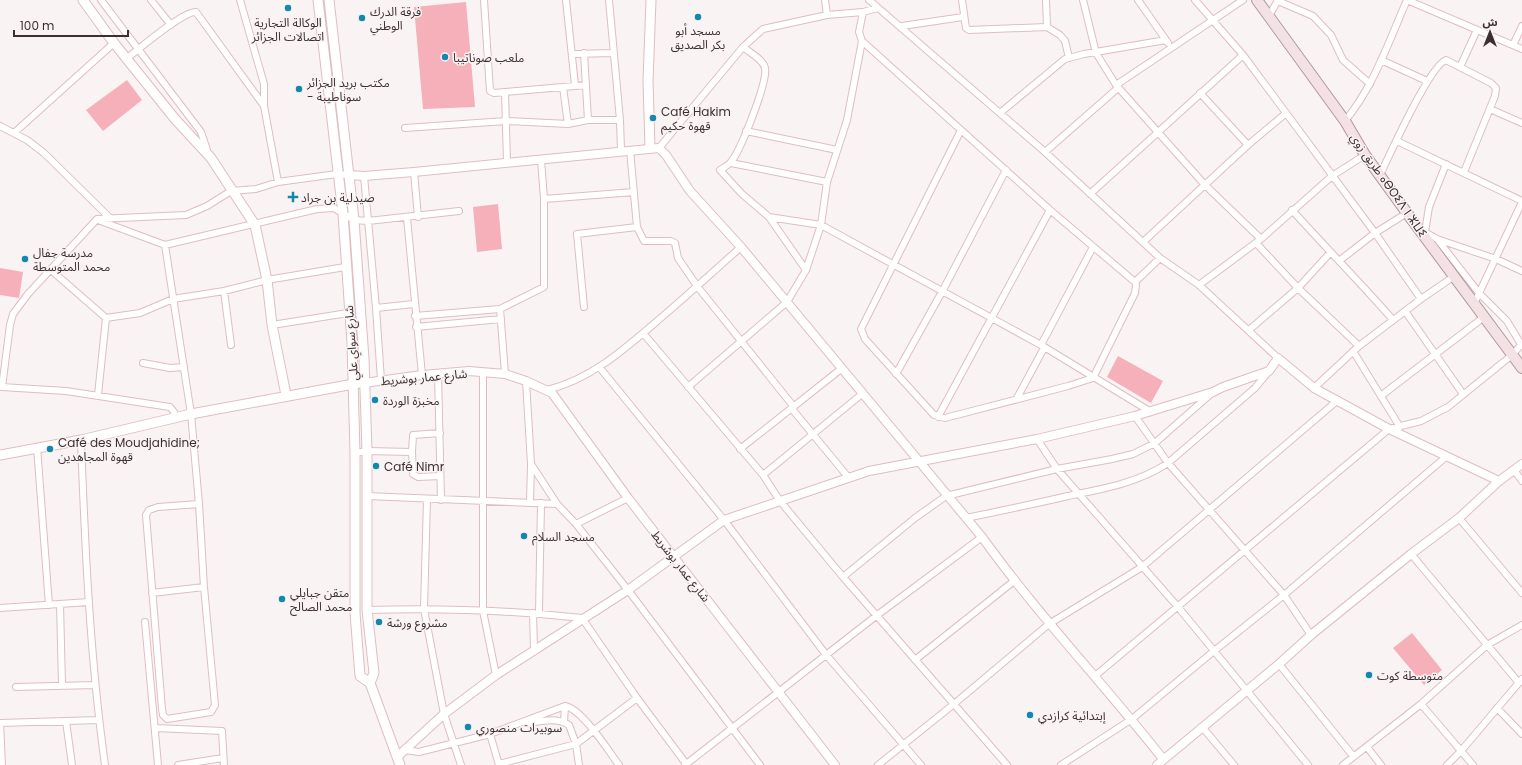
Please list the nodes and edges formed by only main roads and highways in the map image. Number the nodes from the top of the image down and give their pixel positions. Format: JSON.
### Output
{"nodes":[{"id":1,"x":83,"y":0,"type":"edge"},
{"id":2,"x":318,"y":0,"type":"edge"},
{"id":3,"x":329,"y":0,"type":"edge"},
{"id":4,"x":651,"y":0,"type":"edge"},
{"id":5,"x":1257,"y":0,"type":"edge"},
{"id":6,"x":338,"y":85,"type":"junction"},
{"id":7,"x":328,"y":86,"type":"junction"},
{"id":8,"x":654,"y":148,"type":"road end"},
{"id":9,"x":1522,"y":368,"type":"edge"},
{"id":10,"x":354,"y":383,"type":"junction"},
{"id":11,"x":364,"y":383,"type":"junction"},
{"id":12,"x":286,"y":395,"type":"junction"},
{"id":13,"x":0,"y":455,"type":"edge"},
{"id":14,"x":370,"y":683,"type":"junction"},
{"id":15,"x":398,"y":761,"type":"edge"}],
"edges":[{"from":1,"to":12,"type":"main road"},
{"from":2,"to":7,"type":"main road","name":"شارع سواي علي"},
{"from":3,"to":6,"type":"main road","name":"شارع سواي علي"},
{"from":4,"to":8,"type":"main road"},
{"from":5,"to":9,"type":"main road","name":"طريق زوي ⴰⴱⵔⵉⴷ ⵏ ⵣⵡⵉ"},
{"from":6,"to":7,"type":"main road"},
{"from":6,"to":11,"type":"main road","name":"شارع سواي علي"},
{"from":7,"to":10,"type":"main road","name":"شارع سواي علي"},
{"from":10,"to":11,"type":"main road","name":"شارع عمار بوشريط"},
{"from":10,"to":12,"type":"main road","name":"شارع عمار بوشريط"},
{"from":10,"to":14,"type":"main road","name":"شارع سواي علي"},
{"from":11,"to":14,"type":"main road","name":"شارع سواي علي"},
{"from":12,"to":13,"type":"main road","name":"شارع عمار بوشريط"},
{"from":14,"to":15,"type":"main road","name":"شارع سواي علي"}]}
